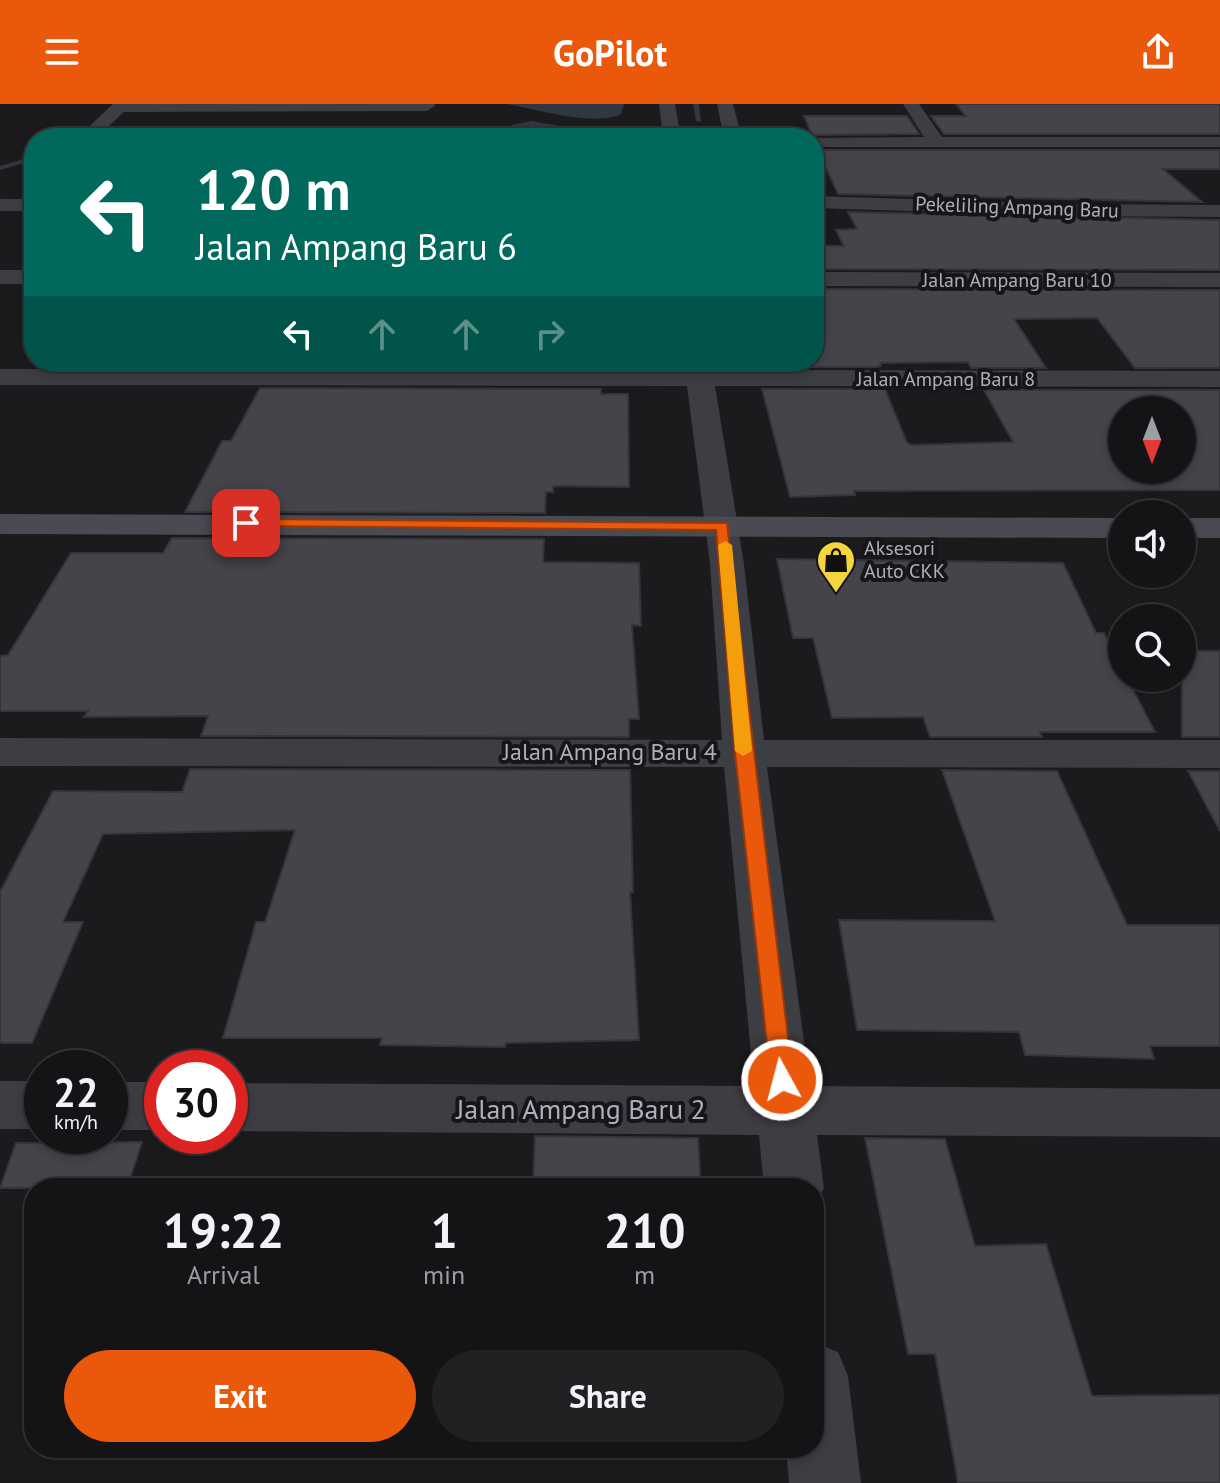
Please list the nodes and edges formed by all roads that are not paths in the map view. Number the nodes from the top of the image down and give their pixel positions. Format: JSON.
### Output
{"nodes":[{"id":1,"x":667,"y":104,"type":"edge"},
{"id":2,"x":725,"y":104,"type":"edge"},
{"id":3,"x":911,"y":104,"type":"edge"},
{"id":4,"x":249,"y":105,"type":"edge"},
{"id":5,"x":121,"y":106,"type":"edge"},
{"id":6,"x":427,"y":106,"type":"dead end"},
{"id":7,"x":97,"y":128,"type":"edge"},
{"id":8,"x":671,"y":128,"type":"edge"},
{"id":9,"x":731,"y":128,"type":"edge"},
{"id":10,"x":824,"y":142,"type":"edge"},
{"id":11,"x":937,"y":142,"type":"junction"},
{"id":12,"x":1220,"y":142,"type":"edge"},
{"id":13,"x":824,"y":202,"type":"edge"},
{"id":14,"x":0,"y":205,"type":"edge"},
{"id":15,"x":24,"y":205,"type":"edge"},
{"id":16,"x":1220,"y":211,"type":"edge"},
{"id":17,"x":0,"y":277,"type":"edge"},
{"id":18,"x":24,"y":277,"type":"edge"},
{"id":19,"x":824,"y":279,"type":"edge"},
{"id":20,"x":1220,"y":280,"type":"edge"},
{"id":21,"x":499,"y":372,"type":"edge"},
{"id":22,"x":699,"y":372,"type":"edge"},
{"id":23,"x":815,"y":372,"type":"edge"},
{"id":24,"x":0,"y":377,"type":"edge"},
{"id":25,"x":1220,"y":379,"type":"edge"},
{"id":26,"x":0,"y":524,"type":"edge"},
{"id":27,"x":722,"y":526,"type":"junction"},
{"id":28,"x":1108,"y":528,"type":"edge"},
{"id":29,"x":1196,"y":528,"type":"edge"},
{"id":30,"x":1220,"y":528,"type":"edge"},
{"id":31,"x":0,"y":752,"type":"edge"},
{"id":32,"x":744,"y":753,"type":"junction"},
{"id":33,"x":1220,"y":754,"type":"edge"},
{"id":34,"x":0,"y":1105,"type":"edge"},
{"id":35,"x":24,"y":1105,"type":"edge"},
{"id":36,"x":248,"y":1107,"type":"edge"},
{"id":37,"x":785,"y":1110,"type":"junction"},
{"id":38,"x":1220,"y":1113,"type":"edge"},
{"id":39,"x":793,"y":1178,"type":"edge"},
{"id":40,"x":822,"y":1458,"type":"edge"},
{"id":41,"x":825,"y":1483,"type":"edge"}],
"edges":[{"from":1,"to":8,"type":"street"},
{"from":2,"to":9,"type":"street"},
{"from":3,"to":11,"type":"street"},
{"from":4,"to":5,"type":"street"},
{"from":4,"to":6,"type":"street"},
{"from":5,"to":7,"type":"street"},
{"from":10,"to":11,"type":"street"},
{"from":11,"to":12,"type":"street"},
{"from":13,"to":16,"type":"street","name":"Pekeliling Ampang Baru"},
{"from":14,"to":15,"type":"street"},
{"from":17,"to":18,"type":"street"},
{"from":19,"to":20,"type":"street","name":"Jalan Ampang Baru 10"},
{"from":21,"to":24,"type":"street","name":"Jalan Ampang Baru 8"},
{"from":22,"to":27,"type":"street"},
{"from":23,"to":25,"type":"street","name":"Jalan Ampang Baru 8"},
{"from":26,"to":27,"type":"main road"},
{"from":27,"to":28,"type":"main road"},
{"from":27,"to":32,"type":"street"},
{"from":29,"to":30,"type":"main road"},
{"from":31,"to":32,"type":"street","name":"Jalan Ampang Baru 4"},
{"from":32,"to":33,"type":"street","name":"Jalan Ampang Baru 4"},
{"from":32,"to":37,"type":"street"},
{"from":34,"to":35,"type":"street"},
{"from":36,"to":37,"type":"street","name":"Jalan Ampang Baru 2"},
{"from":37,"to":38,"type":"street","name":"Jalan Ampang Baru 2"},
{"from":37,"to":39,"type":"street"},
{"from":40,"to":41,"type":"street"}]}
